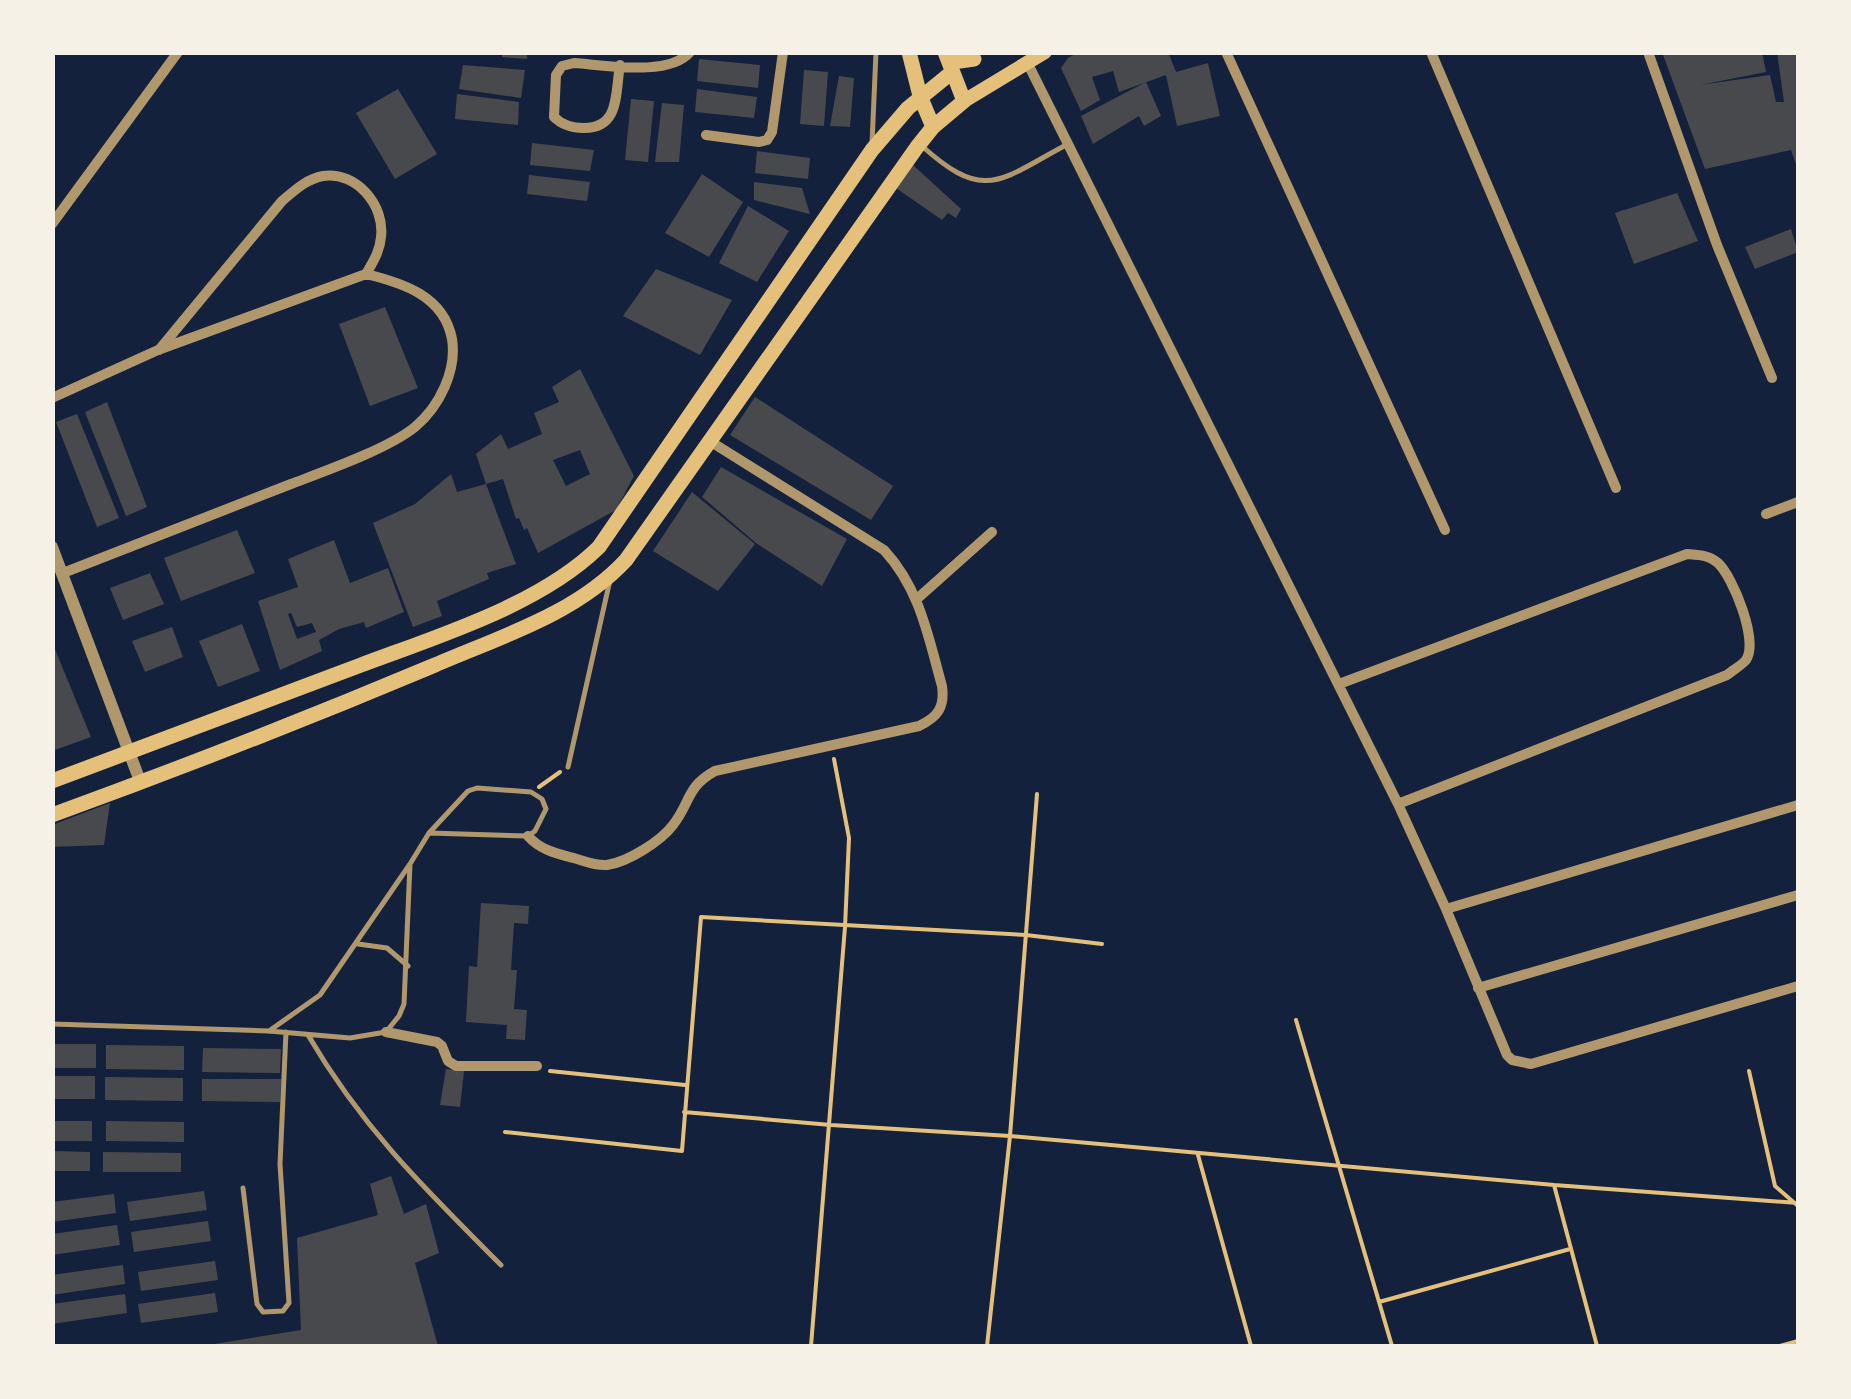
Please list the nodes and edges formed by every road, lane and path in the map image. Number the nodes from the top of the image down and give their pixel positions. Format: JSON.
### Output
{"nodes":[{"id":1,"x":178,"y":52,"type":"edge"},
{"id":2,"x":690,"y":52,"type":"edge"},
{"id":3,"x":783,"y":52,"type":"edge"},
{"id":4,"x":876,"y":52,"type":"edge"},
{"id":5,"x":910,"y":52,"type":"edge"},
{"id":6,"x":946,"y":52,"type":"edge"},
{"id":7,"x":1045,"y":52,"type":"edge"},
{"id":8,"x":1226,"y":52,"type":"edge"},
{"id":9,"x":1431,"y":52,"type":"edge"},
{"id":10,"x":1648,"y":52,"type":"edge"},
{"id":11,"x":979,"y":56,"type":"edge"},
{"id":12,"x":1027,"y":62,"type":"junction"},
{"id":13,"x":620,"y":66,"type":"junction"},
{"id":14,"x":950,"y":73,"type":"junction"},
{"id":15,"x":920,"y":96,"type":"junction"},
{"id":16,"x":964,"y":101,"type":"junction"},
{"id":17,"x":933,"y":127,"type":"junction"},
{"id":18,"x":706,"y":135,"type":"dead end"},
{"id":19,"x":919,"y":144,"type":"junction"},
{"id":20,"x":1068,"y":144,"type":"junction"},
{"id":21,"x":872,"y":150,"type":"junction"},
{"id":22,"x":52,"y":224,"type":"edge"},
{"id":23,"x":366,"y":274,"type":"junction"},
{"id":24,"x":158,"y":350,"type":"junction"},
{"id":25,"x":1772,"y":378,"type":"dead end"},
{"id":26,"x":52,"y":398,"type":"edge"},
{"id":27,"x":708,"y":440,"type":"junction"},
{"id":28,"x":1616,"y":488,"type":"dead end"},
{"id":29,"x":1798,"y":502,"type":"edge"},
{"id":30,"x":1766,"y":514,"type":"dead end"},
{"id":31,"x":1445,"y":530,"type":"dead end"},
{"id":32,"x":992,"y":532,"type":"dead end"},
{"id":33,"x":52,"y":547,"type":"edge"},
{"id":34,"x":63,"y":573,"type":"junction"},
{"id":35,"x":610,"y":577,"type":"junction"},
{"id":36,"x":918,"y":598,"type":"junction"},
{"id":37,"x":1339,"y":684,"type":"junction"},
{"id":38,"x":831,"y":745,"type":"junction"},
{"id":39,"x":128,"y":753,"type":"junction"},
{"id":40,"x":568,"y":766,"type":"joint"},
{"id":41,"x":52,"y":782,"type":"edge"},
{"id":42,"x":140,"y":782,"type":"junction"},
{"id":43,"x":531,"y":792,"type":"junction"},
{"id":44,"x":1037,"y":794,"type":"dead end"},
{"id":45,"x":1398,"y":804,"type":"junction"},
{"id":46,"x":1798,"y":805,"type":"edge"},
{"id":47,"x":52,"y":814,"type":"edge"},
{"id":48,"x":429,"y":833,"type":"junction"},
{"id":49,"x":528,"y":836,"type":"junction"},
{"id":50,"x":410,"y":864,"type":"junction"},
{"id":51,"x":1798,"y":895,"type":"edge"},
{"id":52,"x":1446,"y":909,"type":"junction"},
{"id":53,"x":845,"y":927,"type":"junction"},
{"id":54,"x":1026,"y":935,"type":"junction"},
{"id":55,"x":358,"y":944,"type":"junction"},
{"id":56,"x":1102,"y":944,"type":"dead end"},
{"id":57,"x":408,"y":966,"type":"junction"},
{"id":58,"x":1798,"y":986,"type":"edge"},
{"id":59,"x":1478,"y":988,"type":"junction"},
{"id":60,"x":1296,"y":1020,"type":"dead end"},
{"id":61,"x":52,"y":1024,"type":"edge"},
{"id":62,"x":269,"y":1031,"type":"junction"},
{"id":63,"x":286,"y":1032,"type":"junction"},
{"id":64,"x":386,"y":1032,"type":"junction"},
{"id":65,"x":308,"y":1034,"type":"junction"},
{"id":66,"x":537,"y":1066,"type":"joint"},
{"id":67,"x":1749,"y":1071,"type":"dead end"},
{"id":68,"x":687,"y":1085,"type":"junction"},
{"id":69,"x":684,"y":1112,"type":"junction"},
{"id":70,"x":831,"y":1125,"type":"junction"},
{"id":71,"x":505,"y":1132,"type":"dead end"},
{"id":72,"x":1010,"y":1136,"type":"junction"},
{"id":73,"x":1198,"y":1156,"type":"junction"},
{"id":74,"x":1338,"y":1167,"type":"junction"},
{"id":75,"x":1554,"y":1186,"type":"junction"},
{"id":76,"x":243,"y":1188,"type":"dead end"},
{"id":77,"x":1798,"y":1204,"type":"edge"},
{"id":78,"x":1570,"y":1248,"type":"junction"},
{"id":79,"x":501,"y":1265,"type":"dead end"},
{"id":80,"x":1379,"y":1302,"type":"junction"},
{"id":81,"x":1798,"y":1342,"type":"edge"},
{"id":82,"x":811,"y":1346,"type":"edge"},
{"id":83,"x":988,"y":1346,"type":"edge"},
{"id":84,"x":1251,"y":1346,"type":"edge"},
{"id":85,"x":1392,"y":1346,"type":"edge"},
{"id":86,"x":1597,"y":1346,"type":"edge"},
{"id":87,"x":1780,"y":1346,"type":"edge"}],
"edges":[{"from":1,"to":22,"type":"street"},
{"from":2,"to":13,"type":"street"},
{"from":3,"to":18,"type":"street"},
{"from":4,"to":21,"type":"lane"},
{"from":5,"to":15,"type":"main road"},
{"from":6,"to":11,"type":"main road"},
{"from":6,"to":14,"type":"main road"},
{"from":7,"to":12,"type":"main road"},
{"from":8,"to":31,"type":"street"},
{"from":9,"to":28,"type":"street"},
{"from":10,"to":25,"type":"street"},
{"from":11,"to":14,"type":"main road"},
{"from":12,"to":16,"type":"main road"},
{"from":12,"to":20,"type":"street"},
{"from":13,"to":13,"type":"street"},
{"from":14,"to":15,"type":"main road"},
{"from":14,"to":16,"type":"main road"},
{"from":15,"to":17,"type":"main road"},
{"from":15,"to":21,"type":"main road"},
{"from":16,"to":17,"type":"main road"},
{"from":17,"to":19,"type":"main road"},
{"from":19,"to":20,"type":"lane"},
{"from":19,"to":27,"type":"main road"},
{"from":20,"to":37,"type":"street"},
{"from":21,"to":39,"type":"main road"},
{"from":23,"to":24,"type":"street"},
{"from":23,"to":24,"type":"street"},
{"from":23,"to":34,"type":"street"},
{"from":24,"to":26,"type":"street"},
{"from":27,"to":35,"type":"main road"},
{"from":27,"to":36,"type":"street"},
{"from":29,"to":30,"type":"street"},
{"from":32,"to":36,"type":"street"},
{"from":33,"to":34,"type":"street"},
{"from":34,"to":39,"type":"street"},
{"from":35,"to":40,"type":"lane"},
{"from":35,"to":42,"type":"main road"},
{"from":36,"to":38,"type":"street"},
{"from":37,"to":45,"type":"street"},
{"from":37,"to":45,"type":"street"},
{"from":38,"to":49,"type":"street"},
{"from":38,"to":53,"type":"path"},
{"from":39,"to":41,"type":"main road"},
{"from":39,"to":42,"type":"street"},
{"from":40,"to":43,"type":"path"},
{"from":42,"to":47,"type":"main road"},
{"from":43,"to":48,"type":"lane"},
{"from":43,"to":49,"type":"lane"},
{"from":44,"to":54,"type":"path"},
{"from":45,"to":52,"type":"street"},
{"from":46,"to":52,"type":"street"},
{"from":48,"to":49,"type":"lane"},
{"from":48,"to":50,"type":"lane"},
{"from":50,"to":55,"type":"lane"},
{"from":50,"to":57,"type":"lane"},
{"from":51,"to":59,"type":"street"},
{"from":52,"to":59,"type":"street"},
{"from":53,"to":54,"type":"path"},
{"from":53,"to":68,"type":"path"},
{"from":53,"to":70,"type":"path"},
{"from":54,"to":56,"type":"path"},
{"from":54,"to":72,"type":"path"},
{"from":55,"to":57,"type":"lane"},
{"from":55,"to":62,"type":"lane"},
{"from":57,"to":64,"type":"lane"},
{"from":58,"to":59,"type":"street"},
{"from":60,"to":74,"type":"path"},
{"from":61,"to":62,"type":"lane"},
{"from":62,"to":63,"type":"lane"},
{"from":63,"to":65,"type":"lane"},
{"from":63,"to":76,"type":"lane"},
{"from":64,"to":65,"type":"lane"},
{"from":64,"to":66,"type":"street"},
{"from":65,"to":79,"type":"lane"},
{"from":66,"to":68,"type":"path"},
{"from":67,"to":77,"type":"path"},
{"from":68,"to":69,"type":"path"},
{"from":69,"to":70,"type":"path"},
{"from":69,"to":71,"type":"path"},
{"from":70,"to":72,"type":"path"},
{"from":70,"to":82,"type":"path"},
{"from":72,"to":73,"type":"path"},
{"from":72,"to":83,"type":"path"},
{"from":73,"to":74,"type":"path"},
{"from":73,"to":84,"type":"path"},
{"from":74,"to":75,"type":"path"},
{"from":74,"to":80,"type":"path"},
{"from":75,"to":77,"type":"path"},
{"from":75,"to":78,"type":"path"},
{"from":78,"to":80,"type":"path"},
{"from":78,"to":86,"type":"path"},
{"from":80,"to":85,"type":"path"},
{"from":81,"to":87,"type":"path"}]}
